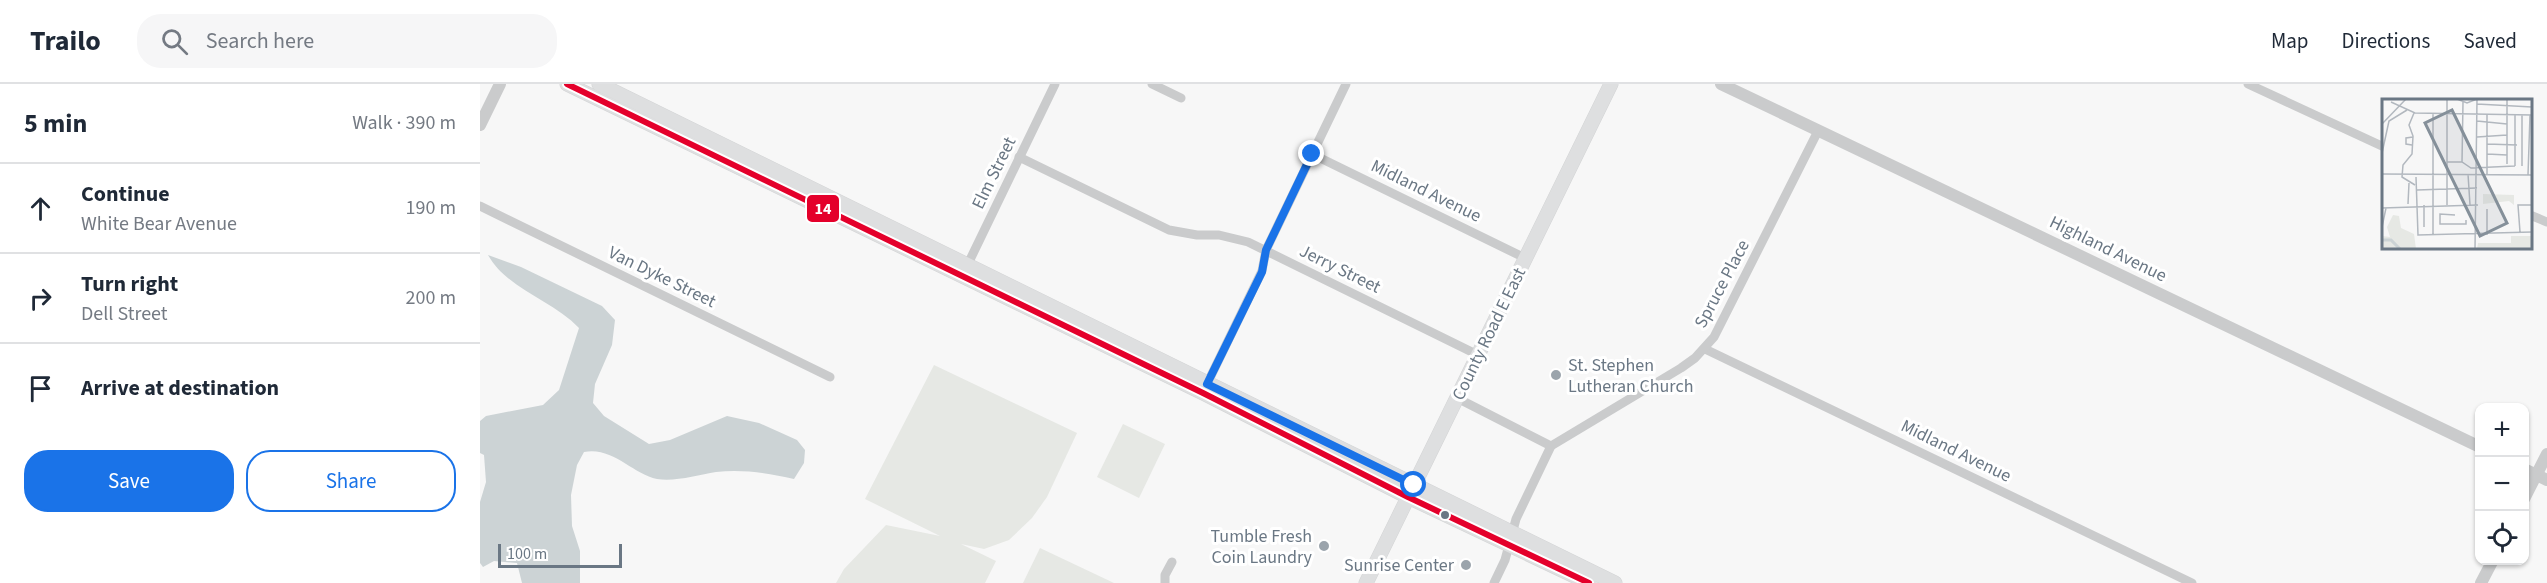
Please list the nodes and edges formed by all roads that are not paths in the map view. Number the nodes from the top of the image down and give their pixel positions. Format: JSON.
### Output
{"nodes":[{"id":1,"x":500,"y":84,"type":"edge"},
{"id":2,"x":567,"y":84,"type":"edge"},
{"id":3,"x":599,"y":84,"type":"edge"},
{"id":4,"x":1055,"y":84,"type":"edge"},
{"id":5,"x":1152,"y":84,"type":"edge"},
{"id":6,"x":1346,"y":84,"type":"edge"},
{"id":7,"x":1611,"y":84,"type":"edge"},
{"id":8,"x":1721,"y":84,"type":"edge"},
{"id":9,"x":2248,"y":84,"type":"edge"},
{"id":10,"x":1181,"y":98,"type":"dead end"},
{"id":11,"x":480,"y":125,"type":"edge"},
{"id":12,"x":1818,"y":131,"type":"junction"},
{"id":13,"x":2382,"y":146,"type":"edge"},
{"id":14,"x":1312,"y":154,"type":"junction"},
{"id":15,"x":1020,"y":157,"type":"junction"},
{"id":16,"x":480,"y":206,"type":"edge"},
{"id":17,"x":2532,"y":215,"type":"edge"},
{"id":18,"x":2547,"y":222,"type":"edge"},
{"id":19,"x":1266,"y":250,"type":"junction"},
{"id":20,"x":1526,"y":258,"type":"junction"},
{"id":21,"x":964,"y":271,"type":"junction"},
{"id":22,"x":1705,"y":349,"type":"junction"},
{"id":23,"x":1478,"y":355,"type":"junction"},
{"id":24,"x":830,"y":377,"type":"dead end"},
{"id":25,"x":1207,"y":384,"type":"junction"},
{"id":26,"x":1457,"y":398,"type":"junction"},
{"id":27,"x":2475,"y":445,"type":"edge"},
{"id":28,"x":1551,"y":446,"type":"junction"},
{"id":29,"x":2547,"y":454,"type":"edge"},
{"id":30,"x":2542,"y":477,"type":"edge"},
{"id":31,"x":1411,"y":491,"type":"junction"},
{"id":32,"x":2529,"y":494,"type":"edge"},
{"id":33,"x":1510,"y":539,"type":"junction"},
{"id":34,"x":1172,"y":562,"type":"dead end"},
{"id":35,"x":2491,"y":565,"type":"edge"},
{"id":36,"x":1165,"y":583,"type":"edge"},
{"id":37,"x":1366,"y":583,"type":"edge"},
{"id":38,"x":1494,"y":583,"type":"edge"},
{"id":39,"x":1589,"y":583,"type":"edge"},
{"id":40,"x":1615,"y":583,"type":"edge"},
{"id":41,"x":2192,"y":583,"type":"edge"},
{"id":42,"x":2481,"y":583,"type":"edge"}],
"edges":[{"from":1,"to":11,"type":"street"},
{"from":2,"to":21,"type":"main road"},
{"from":3,"to":21,"type":"main road"},
{"from":4,"to":15,"type":"street","name":"Elm Street"},
{"from":5,"to":10,"type":"street"},
{"from":6,"to":14,"type":"street"},
{"from":7,"to":20,"type":"main road","name":"County Road E East"},
{"from":8,"to":12,"type":"street","name":"Highland Avenue"},
{"from":9,"to":13,"type":"street"},
{"from":12,"to":22,"type":"street","name":"Spruce Place"},
{"from":12,"to":27,"type":"street","name":"Highland Avenue"},
{"from":14,"to":19,"type":"street"},
{"from":14,"to":20,"type":"street","name":"Midland Avenue"},
{"from":15,"to":19,"type":"street","name":"Jerry Street"},
{"from":15,"to":21,"type":"street","name":"Elm Street"},
{"from":16,"to":24,"type":"street","name":"Van Dyke Street"},
{"from":17,"to":18,"type":"street"},
{"from":19,"to":23,"type":"street","name":"Jerry Street"},
{"from":19,"to":25,"type":"street"},
{"from":20,"to":23,"type":"main road","name":"County Road E East"},
{"from":21,"to":25,"type":"main road"},
{"from":21,"to":31,"type":"main road"},
{"from":22,"to":28,"type":"street","name":"Spruce Place"},
{"from":22,"to":41,"type":"street","name":"Midland Avenue"},
{"from":23,"to":26,"type":"main road","name":"County Road E East"},
{"from":25,"to":31,"type":"main road"},
{"from":26,"to":28,"type":"street"},
{"from":26,"to":31,"type":"main road","name":"County Road E East"},
{"from":28,"to":33,"type":"street"},
{"from":29,"to":30,"type":"street"},
{"from":30,"to":32,"type":"street"},
{"from":31,"to":33,"type":"main road"},
{"from":31,"to":37,"type":"main road","name":"County Road E East"},
{"from":33,"to":38,"type":"street"},
{"from":33,"to":39,"type":"main road"},
{"from":33,"to":40,"type":"main road"},
{"from":34,"to":36,"type":"street"},
{"from":35,"to":42,"type":"street"}]}
